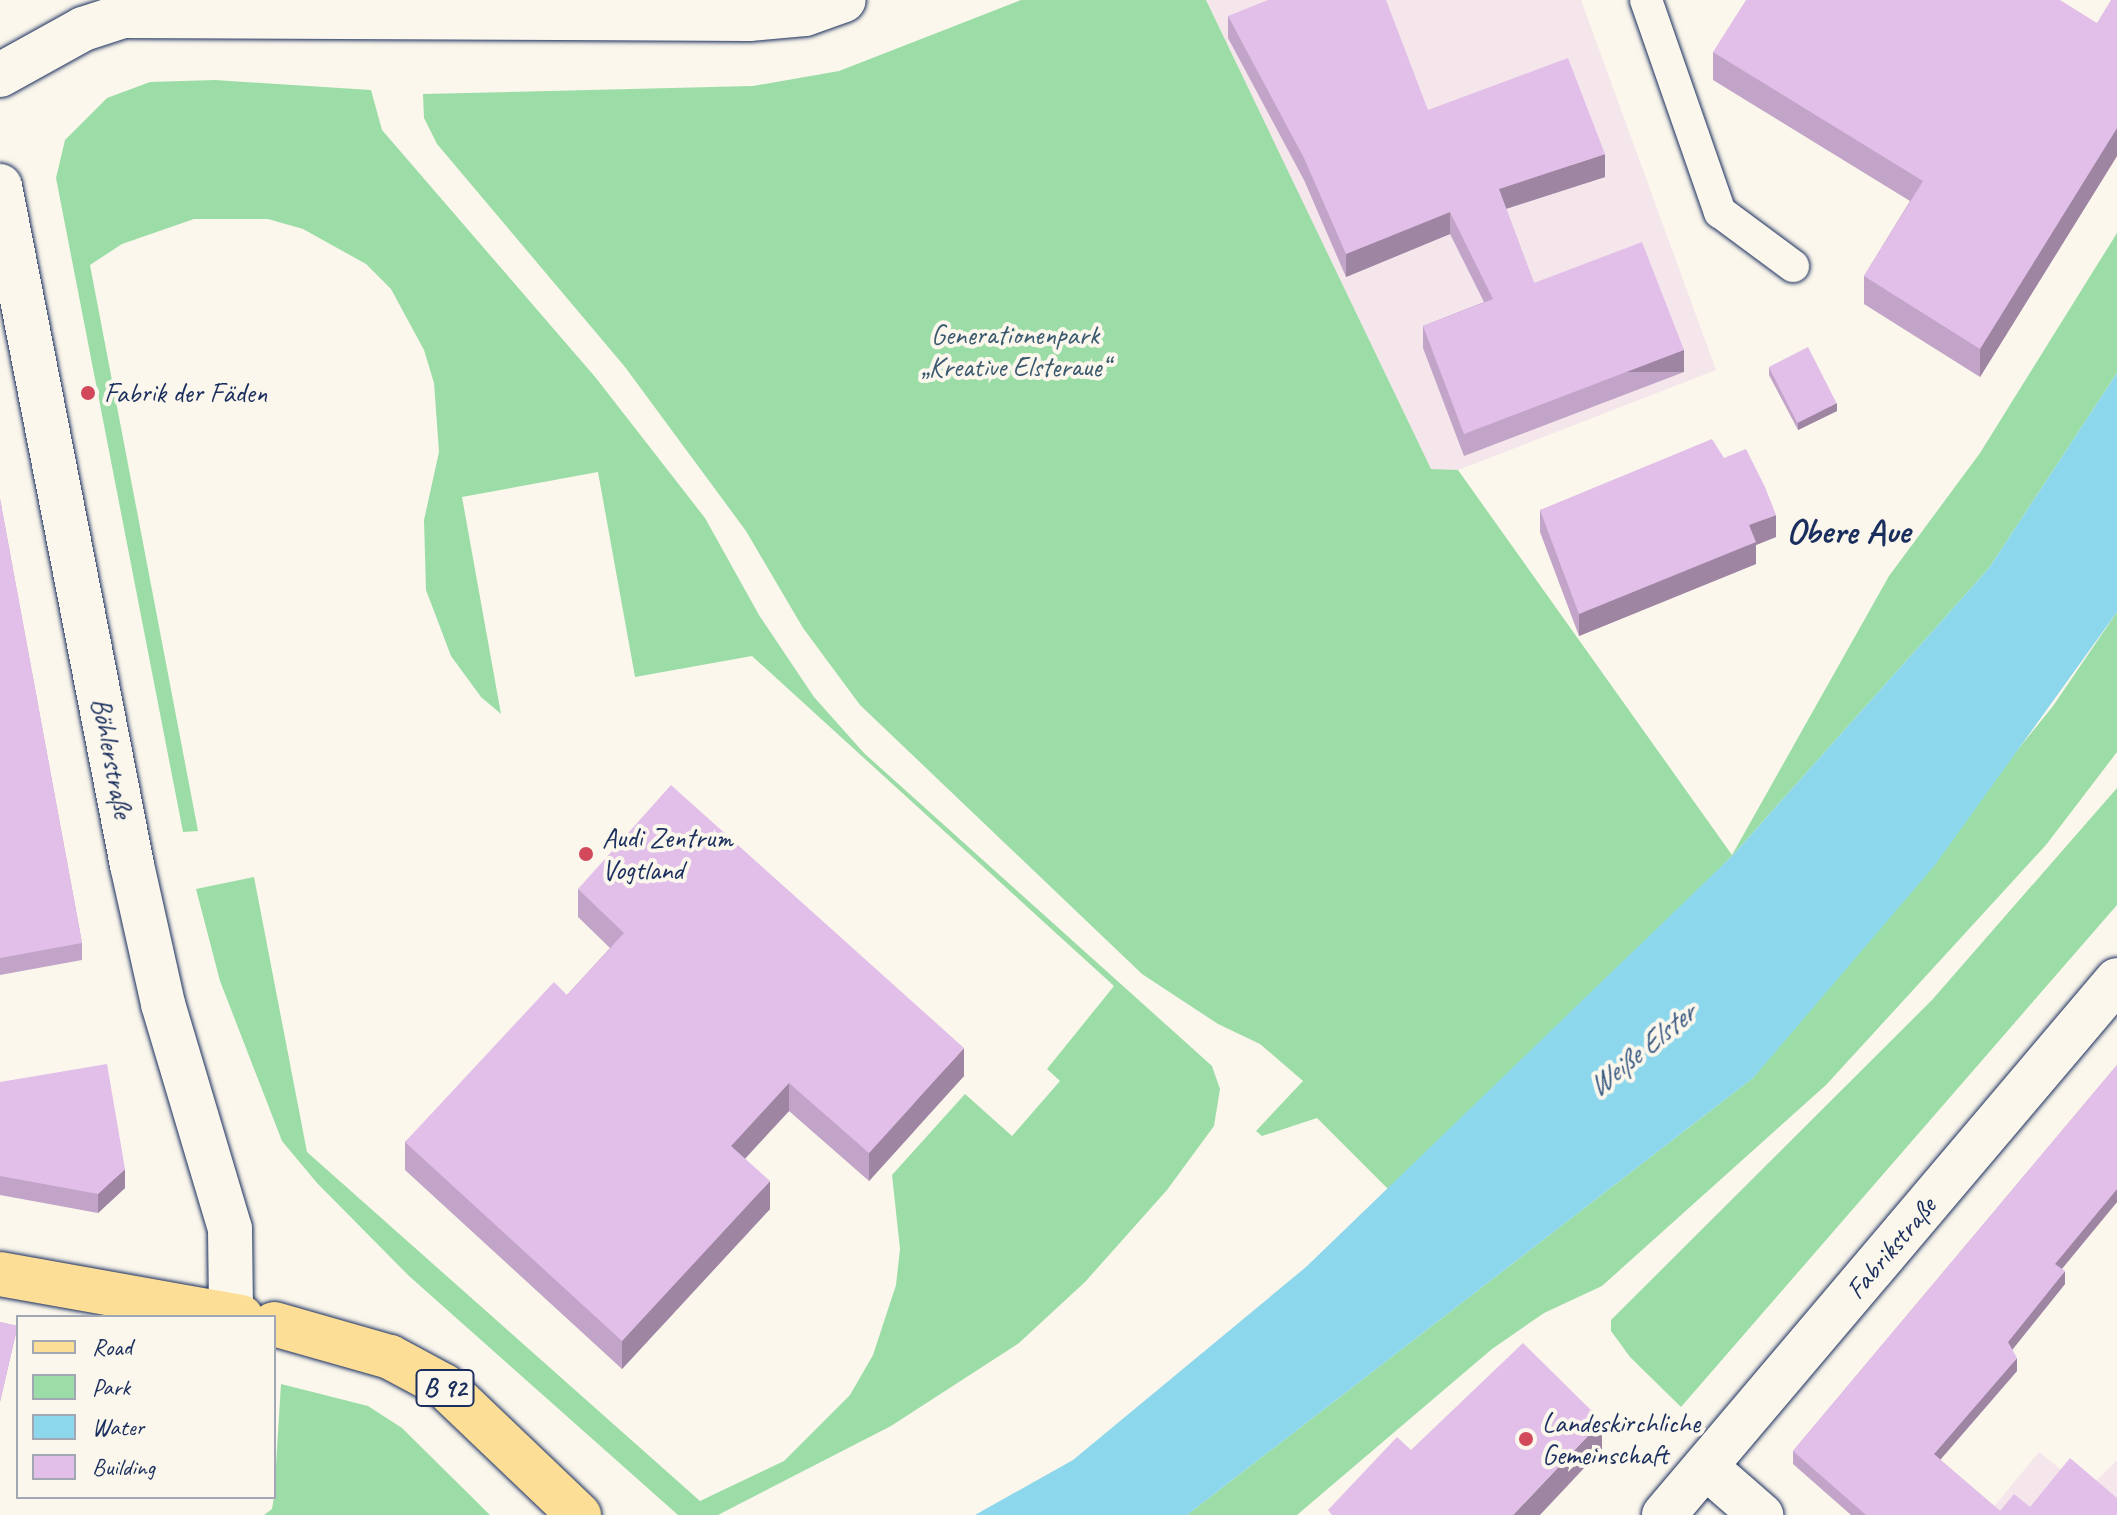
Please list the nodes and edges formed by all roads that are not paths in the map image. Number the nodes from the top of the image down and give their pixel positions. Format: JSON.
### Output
{"nodes":[{"id":1,"x":844,"y":0,"type":"edge"},
{"id":2,"x":1646,"y":0,"type":"edge"},
{"id":3,"x":0,"y":75,"type":"edge"},
{"id":4,"x":0,"y":186,"type":"edge"},
{"id":5,"x":1793,"y":266,"type":"dead end"},
{"id":6,"x":2117,"y":980,"type":"edge"},
{"id":7,"x":0,"y":1274,"type":"edge"},
{"id":8,"x":230,"y":1315,"type":"edge"},
{"id":9,"x":236,"y":1315,"type":"edge"},
{"id":10,"x":276,"y":1325,"type":"edge"},
{"id":11,"x":1707,"y":1468,"type":"junction"},
{"id":12,"x":579,"y":1515,"type":"edge"},
{"id":13,"x":1664,"y":1515,"type":"edge"},
{"id":14,"x":1761,"y":1515,"type":"edge"}],
"edges":[{"from":1,"to":3,"type":"street"},
{"from":2,"to":5,"type":"lane"},
{"from":4,"to":9,"type":"street","name":"Böhlerstraße"},
{"from":6,"to":11,"type":"street","name":"Fabrikstraße"},
{"from":7,"to":8,"type":"main road"},
{"from":10,"to":12,"type":"main road","number":"B 92"},
{"from":11,"to":13,"type":"street","name":"Fabrikstraße"},
{"from":11,"to":14,"type":"street"}]}
